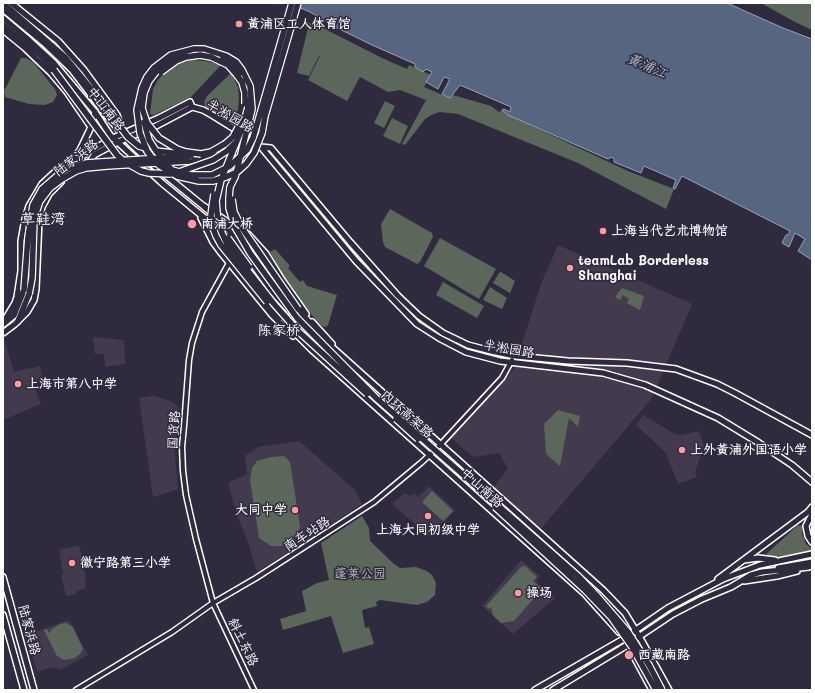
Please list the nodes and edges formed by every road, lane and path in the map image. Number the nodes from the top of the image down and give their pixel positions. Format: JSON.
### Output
{"nodes":[{"id":1,"x":3,"y":3,"type":"edge"},
{"id":2,"x":11,"y":3,"type":"edge"},
{"id":3,"x":292,"y":3,"type":"edge"},
{"id":4,"x":298,"y":3,"type":"edge"},
{"id":5,"x":3,"y":9,"type":"edge"},
{"id":6,"x":3,"y":18,"type":"edge"},
{"id":7,"x":3,"y":25,"type":"edge"},
{"id":8,"x":3,"y":30,"type":"edge"},
{"id":9,"x":191,"y":105,"type":"junction"},
{"id":10,"x":95,"y":112,"type":"junction"},
{"id":11,"x":250,"y":121,"type":"junction"},
{"id":12,"x":156,"y":126,"type":"junction"},
{"id":13,"x":91,"y":127,"type":"junction"},
{"id":14,"x":124,"y":136,"type":"junction"},
{"id":15,"x":116,"y":140,"type":"junction"},
{"id":16,"x":137,"y":144,"type":"junction"},
{"id":17,"x":261,"y":147,"type":"junction"},
{"id":18,"x":201,"y":154,"type":"junction"},
{"id":19,"x":219,"y":155,"type":"junction"},
{"id":20,"x":145,"y":157,"type":"junction"},
{"id":21,"x":73,"y":161,"type":"junction"},
{"id":22,"x":234,"y":177,"type":"junction"},
{"id":23,"x":221,"y":180,"type":"junction"},
{"id":24,"x":205,"y":207,"type":"junction"},
{"id":25,"x":195,"y":209,"type":"junction"},
{"id":26,"x":206,"y":219,"type":"junction"},
{"id":27,"x":226,"y":221,"type":"junction"},
{"id":28,"x":238,"y":226,"type":"junction"},
{"id":29,"x":230,"y":236,"type":"junction"},
{"id":30,"x":250,"y":246,"type":"junction"},
{"id":31,"x":229,"y":263,"type":"junction"},
{"id":32,"x":280,"y":318,"type":"joint"},
{"id":33,"x":297,"y":318,"type":"junction"},
{"id":34,"x":18,"y":321,"type":"junction"},
{"id":35,"x":3,"y":323,"type":"edge"},
{"id":36,"x":292,"y":325,"type":"junction"},
{"id":37,"x":3,"y":333,"type":"edge"},
{"id":38,"x":296,"y":334,"type":"junction"},
{"id":39,"x":325,"y":341,"type":"junction"},
{"id":40,"x":316,"y":353,"type":"junction"},
{"id":41,"x":515,"y":356,"type":"junction"},
{"id":42,"x":344,"y":358,"type":"junction"},
{"id":43,"x":511,"y":363,"type":"junction"},
{"id":44,"x":812,"y":434,"type":"edge"},
{"id":45,"x":441,"y":444,"type":"junction"},
{"id":46,"x":429,"y":455,"type":"junction"},
{"id":47,"x":812,"y":482,"type":"edge"},
{"id":48,"x":812,"y":507,"type":"edge"},
{"id":49,"x":812,"y":514,"type":"edge"},
{"id":50,"x":812,"y":542,"type":"edge"},
{"id":51,"x":812,"y":554,"type":"edge"},
{"id":52,"x":743,"y":561,"type":"junction"},
{"id":53,"x":780,"y":561,"type":"junction"},
{"id":54,"x":812,"y":562,"type":"edge"},
{"id":55,"x":811,"y":567,"type":"edge"},
{"id":56,"x":762,"y":572,"type":"junction"},
{"id":57,"x":3,"y":577,"type":"edge"},
{"id":58,"x":739,"y":582,"type":"junction"},
{"id":59,"x":706,"y":588,"type":"junction"},
{"id":60,"x":213,"y":603,"type":"junction"},
{"id":61,"x":3,"y":615,"type":"edge"},
{"id":62,"x":635,"y":631,"type":"junction"},
{"id":63,"x":639,"y":636,"type":"junction"},
{"id":64,"x":624,"y":639,"type":"junction"},
{"id":65,"x":627,"y":645,"type":"junction"},
{"id":66,"x":24,"y":690,"type":"edge"},
{"id":67,"x":34,"y":690,"type":"edge"},
{"id":68,"x":76,"y":690,"type":"edge"},
{"id":69,"x":254,"y":690,"type":"edge"},
{"id":70,"x":535,"y":690,"type":"edge"},
{"id":71,"x":553,"y":690,"type":"edge"},
{"id":72,"x":652,"y":690,"type":"edge"},
{"id":73,"x":656,"y":690,"type":"edge"},
{"id":74,"x":662,"y":690,"type":"edge"},
{"id":75,"x":669,"y":690,"type":"edge"}],
"edges":[{"from":1,"to":18,"type":"highway","bridge":true},
{"from":2,"to":14,"type":"main road","name":"中山南路"},
{"from":3,"to":18,"type":"highway","bridge":true},
{"from":4,"to":11,"type":"highway","bridge":true},
{"from":5,"to":14,"type":"main road","name":"中山南路"},
{"from":6,"to":10,"type":"main road","name":"中山南路"},
{"from":7,"to":19,"type":"highway","bridge":true},
{"from":8,"to":13,"type":"main road","name":"中山南路"},
{"from":9,"to":12,"type":"main road","name":"陆家浜路"},
{"from":9,"to":14,"type":"main road","name":"陆家浜路"},
{"from":9,"to":17,"type":"main road","name":"半淞园路"},
{"from":10,"to":13,"type":"main road"},
{"from":10,"to":15,"type":"main road","name":"中山南路"},
{"from":11,"to":19,"type":"highway","bridge":true},
{"from":11,"to":22,"type":"highway","bridge":true},
{"from":12,"to":14,"type":"main road","name":"陆家浜路"},
{"from":12,"to":16,"type":"main road"},
{"from":13,"to":21,"type":"main road"},
{"from":14,"to":15,"type":"main road","name":"陆家浜路"},
{"from":14,"to":16,"type":"main road"},
{"from":14,"to":20,"type":"main road","name":"中山南路"},
{"from":15,"to":21,"type":"main road","name":"陆家浜路"},
{"from":15,"to":25,"type":"main road","name":"中山南路"},
{"from":15,"to":34,"type":"main road","name":"陆家浜路"},
{"from":16,"to":20,"type":"main road"},
{"from":17,"to":41,"type":"main road","name":"半淞园路"},
{"from":17,"to":43,"type":"main road","name":"半淞园路"},
{"from":18,"to":23,"type":"highway","name":"内环高架路","bridge":true},
{"from":18,"to":35,"type":"highway","bridge":true},
{"from":19,"to":34,"type":"highway","bridge":true},
{"from":20,"to":24,"type":"main road","name":"中山南路"},
{"from":21,"to":35,"type":"main road","name":"陆家浜路"},
{"from":22,"to":33,"type":"highway","name":"内环高架路","bridge":true},
{"from":22,"to":39,"type":"highway","bridge":true},
{"from":23,"to":32,"type":"highway","bridge":true},
{"from":23,"to":36,"type":"highway","name":"内环高架路","bridge":true},
{"from":24,"to":27,"type":"main road","name":"中山南路"},
{"from":24,"to":29,"type":"highway"},
{"from":25,"to":26,"type":"main road","name":"中山南路"},
{"from":25,"to":31,"type":"main road","name":"中山南路"},
{"from":26,"to":29,"type":"highway"},
{"from":26,"to":38,"type":"main road","name":"中山南路"},
{"from":27,"to":28,"type":"main road","name":"中山南路"},
{"from":27,"to":30,"type":"main road","name":"中山南路"},
{"from":28,"to":30,"type":"main road"},
{"from":28,"to":42,"type":"main road","name":"中山南路"},
{"from":29,"to":33,"type":"highway","bridge":true},
{"from":29,"to":36,"type":"highway","bridge":true},
{"from":30,"to":39,"type":"main road","name":"中山南路"},
{"from":31,"to":40,"type":"main road","name":"中山南路"},
{"from":31,"to":60,"type":"street","name":"国货路"},
{"from":32,"to":38,"type":"main road"},
{"from":33,"to":74,"type":"highway","name":"内环高架路","bridge":true},
{"from":34,"to":37,"type":"main road","name":"陆家浜路"},
{"from":36,"to":73,"type":"highway","name":"内环高架路","bridge":true},
{"from":38,"to":40,"type":"main road","name":"中山南路"},
{"from":39,"to":42,"type":"main road","name":"中山南路"},
{"from":40,"to":46,"type":"main road","name":"中山南路"},
{"from":41,"to":43,"type":"street","name":"南车站路"},
{"from":41,"to":44,"type":"main road","name":"半淞园路"},
{"from":42,"to":45,"type":"main road","name":"中山南路"},
{"from":43,"to":45,"type":"street","name":"南车站路"},
{"from":43,"to":47,"type":"main road","name":"半淞园路"},
{"from":45,"to":46,"type":"street","name":"南车站路"},
{"from":45,"to":62,"type":"main road","name":"中山南路"},
{"from":46,"to":60,"type":"street","name":"南车站路"},
{"from":46,"to":64,"type":"main road","name":"中山南路"},
{"from":48,"to":52,"type":"main road"},
{"from":49,"to":50,"type":"main road"},
{"from":51,"to":53,"type":"main road"},
{"from":52,"to":53,"type":"main road"},
{"from":52,"to":59,"type":"main road"},
{"from":53,"to":59,"type":"main road"},
{"from":54,"to":56,"type":"main road"},
{"from":55,"to":56,"type":"main road"},
{"from":55,"to":58,"type":"main road"},
{"from":56,"to":58,"type":"main road"},
{"from":57,"to":67,"type":"main road","name":"陆家浜路"},
{"from":58,"to":63,"type":"main road"},
{"from":59,"to":62,"type":"main road"},
{"from":60,"to":68,"type":"street","name":"南车站路"},
{"from":60,"to":69,"type":"street","name":"斜土东路"},
{"from":61,"to":66,"type":"main road","name":"陆家浜路"},
{"from":62,"to":63,"type":"main road","name":"中山南路"},
{"from":62,"to":64,"type":"main road"},
{"from":63,"to":65,"type":"main road"},
{"from":63,"to":75,"type":"main road","name":"中山南路"},
{"from":64,"to":65,"type":"main road","name":"中山南路"},
{"from":64,"to":70,"type":"main road"},
{"from":65,"to":71,"type":"main road"},
{"from":65,"to":72,"type":"main road","name":"中山南路"}]}
